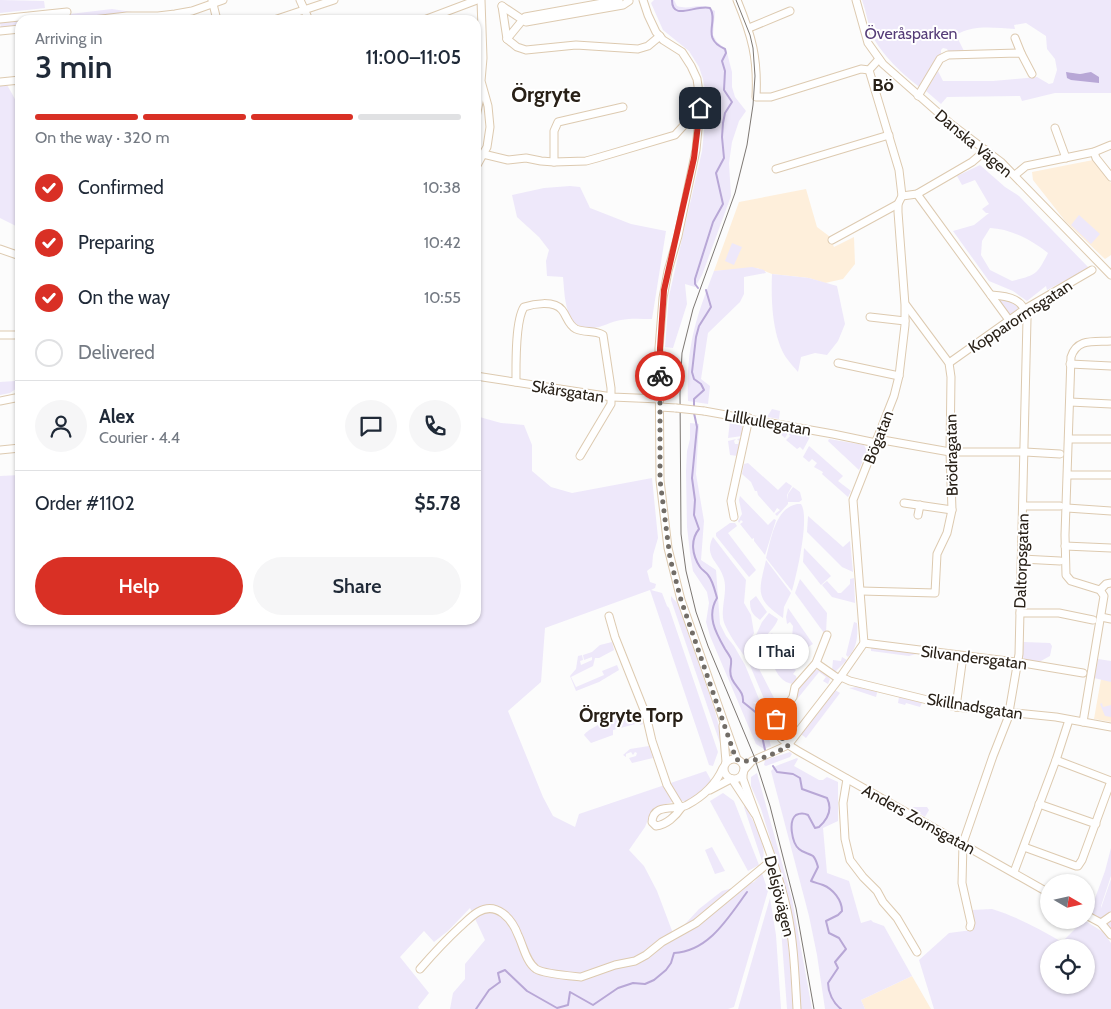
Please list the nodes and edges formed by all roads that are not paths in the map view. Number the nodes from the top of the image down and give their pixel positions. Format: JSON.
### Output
{"nodes":[{"id":1,"x":223,"y":0,"type":"edge"},
{"id":2,"x":300,"y":0,"type":"edge"},
{"id":3,"x":334,"y":0,"type":"edge"},
{"id":4,"x":477,"y":0,"type":"edge"},
{"id":5,"x":481,"y":0,"type":"edge"},
{"id":6,"x":619,"y":0,"type":"edge"},
{"id":7,"x":628,"y":0,"type":"edge"},
{"id":8,"x":634,"y":0,"type":"edge"},
{"id":9,"x":643,"y":0,"type":"edge"},
{"id":10,"x":737,"y":0,"type":"edge"},
{"id":11,"x":856,"y":0,"type":"edge"},
{"id":12,"x":212,"y":2,"type":"edge"},
{"id":13,"x":575,"y":7,"type":"edge"},
{"id":14,"x":304,"y":9,"type":"junction"},
{"id":15,"x":790,"y":10,"type":"dead end"},
{"id":16,"x":67,"y":12,"type":"dead end"},
{"id":17,"x":38,"y":15,"type":"edge"},
{"id":18,"x":167,"y":15,"type":"edge"},
{"id":19,"x":216,"y":15,"type":"edge"},
{"id":20,"x":288,"y":15,"type":"edge"},
{"id":21,"x":307,"y":15,"type":"edge"},
{"id":22,"x":437,"y":15,"type":"edge"},
{"id":23,"x":480,"y":15,"type":"edge"},
{"id":24,"x":15,"y":17,"type":"edge"},
{"id":25,"x":0,"y":19,"type":"edge"},
{"id":26,"x":523,"y":20,"type":"junction"},
{"id":27,"x":748,"y":28,"type":"junction"},
{"id":28,"x":15,"y":30,"type":"edge"},
{"id":29,"x":0,"y":31,"type":"edge"},
{"id":30,"x":660,"y":36,"type":"junction"},
{"id":31,"x":1015,"y":38,"type":"dead end"},
{"id":32,"x":507,"y":39,"type":"junction"},
{"id":33,"x":1021,"y":53,"type":"junction"},
{"id":34,"x":879,"y":59,"type":"junction"},
{"id":35,"x":869,"y":70,"type":"junction"},
{"id":36,"x":1032,"y":74,"type":"dead end"},
{"id":37,"x":15,"y":80,"type":"edge"},
{"id":38,"x":481,"y":81,"type":"edge"},
{"id":39,"x":0,"y":82,"type":"edge"},
{"id":40,"x":483,"y":91,"type":"junction"},
{"id":41,"x":481,"y":94,"type":"edge"},
{"id":42,"x":918,"y":96,"type":"junction"},
{"id":43,"x":622,"y":107,"type":"dead end"},
{"id":44,"x":700,"y":108,"type":"junction"},
{"id":45,"x":1054,"y":128,"type":"dead end"},
{"id":46,"x":888,"y":135,"type":"junction"},
{"id":47,"x":1111,"y":145,"type":"edge"},
{"id":48,"x":986,"y":150,"type":"junction"},
{"id":49,"x":1094,"y":152,"type":"junction"},
{"id":50,"x":483,"y":154,"type":"junction"},
{"id":51,"x":481,"y":158,"type":"edge"},
{"id":52,"x":1066,"y":158,"type":"junction"},
{"id":53,"x":554,"y":162,"type":"junction"},
{"id":54,"x":776,"y":169,"type":"dead end"},
{"id":55,"x":1015,"y":175,"type":"junction"},
{"id":56,"x":1111,"y":177,"type":"edge"},
{"id":57,"x":917,"y":194,"type":"junction"},
{"id":58,"x":902,"y":196,"type":"junction"},
{"id":59,"x":898,"y":204,"type":"junction"},
{"id":60,"x":832,"y":240,"type":"dead end"},
{"id":61,"x":0,"y":248,"type":"edge"},
{"id":62,"x":15,"y":254,"type":"edge"},
{"id":63,"x":1092,"y":270,"type":"dead end"},
{"id":64,"x":1111,"y":275,"type":"edge"},
{"id":65,"x":992,"y":295,"type":"junction"},
{"id":66,"x":905,"y":305,"type":"junction"},
{"id":67,"x":1025,"y":309,"type":"junction"},
{"id":68,"x":870,"y":317,"type":"dead end"},
{"id":69,"x":1009,"y":320,"type":"junction"},
{"id":70,"x":905,"y":323,"type":"junction"},
{"id":71,"x":920,"y":324,"type":"junction"},
{"id":72,"x":0,"y":335,"type":"edge"},
{"id":73,"x":15,"y":335,"type":"edge"},
{"id":74,"x":1111,"y":341,"type":"edge"},
{"id":75,"x":838,"y":363,"type":"dead end"},
{"id":76,"x":949,"y":363,"type":"junction"},
{"id":77,"x":1070,"y":364,"type":"junction"},
{"id":78,"x":1111,"y":366,"type":"edge"},
{"id":79,"x":899,"y":376,"type":"junction"},
{"id":80,"x":481,"y":377,"type":"edge"},
{"id":81,"x":516,"y":382,"type":"junction"},
{"id":82,"x":15,"y":398,"type":"edge"},
{"id":83,"x":612,"y":398,"type":"junction"},
{"id":84,"x":0,"y":401,"type":"edge"},
{"id":85,"x":1070,"y":402,"type":"junction"},
{"id":86,"x":660,"y":403,"type":"junction"},
{"id":87,"x":1111,"y":404,"type":"edge"},
{"id":88,"x":749,"y":418,"type":"junction"},
{"id":89,"x":1069,"y":439,"type":"junction"},
{"id":90,"x":1111,"y":439,"type":"edge"},
{"id":91,"x":877,"y":441,"type":"junction"},
{"id":92,"x":15,"y":448,"type":"edge"},
{"id":93,"x":0,"y":450,"type":"edge"},
{"id":94,"x":950,"y":452,"type":"junction"},
{"id":95,"x":1025,"y":452,"type":"junction"},
{"id":96,"x":1060,"y":454,"type":"dead end"},
{"id":97,"x":580,"y":456,"type":"dead end"},
{"id":98,"x":1068,"y":475,"type":"junction"},
{"id":99,"x":1111,"y":476,"type":"edge"},
{"id":100,"x":904,"y":503,"type":"dead end"},
{"id":101,"x":920,"y":505,"type":"junction"},
{"id":102,"x":1024,"y":506,"type":"junction"},
{"id":103,"x":1063,"y":507,"type":"junction"},
{"id":104,"x":952,"y":510,"type":"junction"},
{"id":105,"x":1111,"y":510,"type":"edge"},
{"id":106,"x":918,"y":515,"type":"dead end"},
{"id":107,"x":734,"y":517,"type":"dead end"},
{"id":108,"x":1065,"y":546,"type":"junction"},
{"id":109,"x":1111,"y":548,"type":"edge"},
{"id":110,"x":1022,"y":559,"type":"junction"},
{"id":111,"x":1060,"y":561,"type":"dead end"},
{"id":112,"x":1111,"y":584,"type":"edge"},
{"id":113,"x":1100,"y":590,"type":"junction"},
{"id":114,"x":861,"y":591,"type":"junction"},
{"id":115,"x":1020,"y":613,"type":"junction"},
{"id":116,"x":609,"y":616,"type":"dead end"},
{"id":117,"x":1101,"y":617,"type":"junction"},
{"id":118,"x":1111,"y":619,"type":"edge"},
{"id":119,"x":1093,"y":620,"type":"dead end"},
{"id":120,"x":827,"y":635,"type":"dead end"},
{"id":121,"x":864,"y":643,"type":"junction"},
{"id":122,"x":963,"y":656,"type":"junction"},
{"id":123,"x":1018,"y":662,"type":"junction"},
{"id":124,"x":816,"y":663,"type":"junction"},
{"id":125,"x":1083,"y":673,"type":"dead end"},
{"id":126,"x":840,"y":678,"type":"junction"},
{"id":127,"x":956,"y":706,"type":"junction"},
{"id":128,"x":1009,"y":713,"type":"junction"},
{"id":129,"x":1068,"y":720,"type":"junction"},
{"id":130,"x":1083,"y":722,"type":"junction"},
{"id":131,"x":723,"y":723,"type":"junction"},
{"id":132,"x":1111,"y":727,"type":"edge"},
{"id":133,"x":788,"y":746,"type":"junction"},
{"id":134,"x":739,"y":760,"type":"junction"},
{"id":135,"x":1056,"y":760,"type":"junction"},
{"id":136,"x":752,"y":761,"type":"junction"},
{"id":137,"x":725,"y":765,"type":"junction"},
{"id":138,"x":743,"y":772,"type":"junction"},
{"id":139,"x":847,"y":778,"type":"junction"},
{"id":140,"x":732,"y":779,"type":"junction"},
{"id":141,"x":1111,"y":781,"type":"edge"},
{"id":142,"x":705,"y":792,"type":"junction"},
{"id":143,"x":1039,"y":804,"type":"junction"},
{"id":144,"x":756,"y":815,"type":"junction"},
{"id":145,"x":1096,"y":824,"type":"junction"},
{"id":146,"x":962,"y":843,"type":"junction"},
{"id":147,"x":1024,"y":847,"type":"junction"},
{"id":148,"x":772,"y":860,"type":"junction"},
{"id":149,"x":1014,"y":872,"type":"junction"},
{"id":150,"x":1040,"y":888,"type":"edge"},
{"id":151,"x":1111,"y":916,"type":"edge"},
{"id":152,"x":1095,"y":920,"type":"edge"},
{"id":153,"x":1101,"y":923,"type":"junction"},
{"id":154,"x":970,"y":926,"type":"dead end"},
{"id":155,"x":1111,"y":935,"type":"edge"},
{"id":156,"x":917,"y":952,"type":"dead end"},
{"id":157,"x":420,"y":969,"type":"dead end"},
{"id":158,"x":797,"y":1009,"type":"edge"}],
"edges":[{"from":1,"to":12,"type":"street"},
{"from":2,"to":14,"type":"street"},
{"from":3,"to":14,"type":"street"},
{"from":4,"to":22,"type":"street"},
{"from":5,"to":23,"type":"street"},
{"from":6,"to":13,"type":"street"},
{"from":7,"to":8,"type":"street"},
{"from":7,"to":13,"type":"street"},
{"from":9,"to":30,"type":"street"},
{"from":10,"to":27,"type":"street"},
{"from":11,"to":34,"type":"street","name":"Danska Vägen"},
{"from":12,"to":18,"type":"street"},
{"from":12,"to":19,"type":"street"},
{"from":13,"to":26,"type":"street"},
{"from":14,"to":20,"type":"street"},
{"from":14,"to":21,"type":"street"},
{"from":15,"to":27,"type":"street"},
{"from":16,"to":17,"type":"street"},
{"from":24,"to":25,"type":"street"},
{"from":26,"to":32,"type":"street"},
{"from":26,"to":32,"type":"street"},
{"from":27,"to":35,"type":"street"},
{"from":28,"to":29,"type":"street"},
{"from":30,"to":32,"type":"street"},
{"from":30,"to":44,"type":"street"},
{"from":31,"to":33,"type":"street"},
{"from":33,"to":36,"type":"street"},
{"from":33,"to":42,"type":"street"},
{"from":34,"to":35,"type":"street"},
{"from":34,"to":42,"type":"street","name":"Danska Vägen"},
{"from":35,"to":46,"type":"street"},
{"from":37,"to":39,"type":"street"},
{"from":38,"to":40,"type":"street"},
{"from":40,"to":41,"type":"street"},
{"from":40,"to":50,"type":"street"},
{"from":42,"to":48,"type":"street","name":"Danska Vägen"},
{"from":43,"to":53,"type":"street"},
{"from":44,"to":53,"type":"street"},
{"from":44,"to":86,"type":"street"},
{"from":45,"to":52,"type":"street"},
{"from":46,"to":54,"type":"street"},
{"from":46,"to":58,"type":"street"},
{"from":47,"to":49,"type":"street"},
{"from":48,"to":55,"type":"street","name":"Danska Vägen"},
{"from":48,"to":57,"type":"street"},
{"from":49,"to":52,"type":"street"},
{"from":49,"to":56,"type":"street"},
{"from":50,"to":51,"type":"street"},
{"from":50,"to":53,"type":"street"},
{"from":52,"to":55,"type":"street"},
{"from":55,"to":64,"type":"street","name":"Danska Vägen"},
{"from":57,"to":58,"type":"street"},
{"from":57,"to":65,"type":"street"},
{"from":58,"to":59,"type":"street"},
{"from":59,"to":60,"type":"street"},
{"from":59,"to":66,"type":"street","name":"Bögatan"},
{"from":61,"to":62,"type":"street"},
{"from":63,"to":67,"type":"street","name":"Kopparormsgatan"},
{"from":65,"to":67,"type":"street"},
{"from":65,"to":69,"type":"street"},
{"from":66,"to":70,"type":"street","name":"Bögatan"},
{"from":66,"to":71,"type":"street"},
{"from":67,"to":69,"type":"street","name":"Kopparormsgatan"},
{"from":67,"to":95,"type":"street","name":"Daltorpsgatan"},
{"from":68,"to":70,"type":"street"},
{"from":69,"to":76,"type":"street","name":"Kopparormsgatan"},
{"from":70,"to":71,"type":"street"},
{"from":70,"to":79,"type":"street","name":"Bögatan"},
{"from":71,"to":76,"type":"street"},
{"from":72,"to":73,"type":"street"},
{"from":74,"to":77,"type":"street"},
{"from":75,"to":79,"type":"street"},
{"from":76,"to":94,"type":"street","name":"Brödragatan"},
{"from":77,"to":78,"type":"street"},
{"from":77,"to":85,"type":"street"},
{"from":79,"to":91,"type":"street","name":"Bögatan"},
{"from":80,"to":81,"type":"street","name":"Skårsgatan"},
{"from":81,"to":83,"type":"street","name":"Skårsgatan"},
{"from":81,"to":83,"type":"street"},
{"from":82,"to":84,"type":"street"},
{"from":83,"to":86,"type":"street","name":"Skårsgatan"},
{"from":83,"to":97,"type":"street"},
{"from":85,"to":87,"type":"street"},
{"from":85,"to":89,"type":"street"},
{"from":86,"to":88,"type":"street","name":"Lillkullegatan","bridge":true},
{"from":86,"to":131,"type":"street"},
{"from":88,"to":91,"type":"street","name":"Lillkullegatan"},
{"from":88,"to":107,"type":"street"},
{"from":89,"to":90,"type":"street"},
{"from":89,"to":98,"type":"street"},
{"from":91,"to":94,"type":"street","name":"Lillkullegatan"},
{"from":91,"to":114,"type":"street","name":"Bögatan"},
{"from":92,"to":93,"type":"street"},
{"from":94,"to":95,"type":"street","name":"Lillkullegatan"},
{"from":94,"to":104,"type":"street","name":"Brödragatan"},
{"from":95,"to":96,"type":"street","name":"Lillkullegatan"},
{"from":95,"to":102,"type":"street","name":"Daltorpsgatan"},
{"from":98,"to":99,"type":"street"},
{"from":98,"to":103,"type":"street"},
{"from":100,"to":101,"type":"street"},
{"from":101,"to":104,"type":"street"},
{"from":101,"to":106,"type":"street"},
{"from":102,"to":103,"type":"street"},
{"from":102,"to":110,"type":"street","name":"Daltorpsgatan"},
{"from":103,"to":105,"type":"street"},
{"from":103,"to":108,"type":"street"},
{"from":104,"to":114,"type":"street","name":"Brödragatan"},
{"from":108,"to":109,"type":"street"},
{"from":108,"to":113,"type":"street"},
{"from":110,"to":111,"type":"street"},
{"from":110,"to":115,"type":"street","name":"Daltorpsgatan"},
{"from":112,"to":113,"type":"street"},
{"from":113,"to":117,"type":"street"},
{"from":114,"to":121,"type":"street","name":"Bögatan"},
{"from":115,"to":119,"type":"street"},
{"from":115,"to":123,"type":"street","name":"Daltorpsgatan"},
{"from":116,"to":142,"type":"street"},
{"from":117,"to":118,"type":"street"},
{"from":117,"to":130,"type":"street"},
{"from":120,"to":124,"type":"street"},
{"from":121,"to":122,"type":"street","name":"Silvandersgatan"},
{"from":121,"to":126,"type":"street"},
{"from":122,"to":123,"type":"street","name":"Silvandersgatan"},
{"from":122,"to":127,"type":"street"},
{"from":123,"to":125,"type":"street","name":"Silvandersgatan"},
{"from":123,"to":128,"type":"street","name":"Daltorpsgatan"},
{"from":124,"to":126,"type":"street","name":"Skillnadsgatan"},
{"from":124,"to":133,"type":"street"},
{"from":126,"to":127,"type":"street","name":"Skillnadsgatan"},
{"from":126,"to":133,"type":"street"},
{"from":127,"to":128,"type":"street","name":"Skillnadsgatan"},
{"from":128,"to":129,"type":"street","name":"Skillnadsgatan"},
{"from":128,"to":146,"type":"street","name":"Daltorpsgatan"},
{"from":129,"to":130,"type":"street","name":"Skillnadsgatan"},
{"from":129,"to":135,"type":"street"},
{"from":130,"to":132,"type":"street","name":"Skillnadsgatan"},
{"from":131,"to":134,"type":"street"},
{"from":131,"to":137,"type":"street"},
{"from":133,"to":136,"type":"street"},
{"from":133,"to":139,"type":"street","name":"Anders Zornsgatan"},
{"from":134,"to":136,"type":"street"},
{"from":134,"to":137,"type":"street"},
{"from":134,"to":138,"type":"street"},
{"from":135,"to":141,"type":"street"},
{"from":135,"to":143,"type":"street"},
{"from":136,"to":138,"type":"street"},
{"from":137,"to":140,"type":"street"},
{"from":137,"to":142,"type":"street"},
{"from":138,"to":140,"type":"street"},
{"from":138,"to":144,"type":"street","name":"Delsjövägen"},
{"from":139,"to":146,"type":"street","name":"Anders Zornsgatan"},
{"from":139,"to":156,"type":"street"},
{"from":140,"to":142,"type":"street"},
{"from":140,"to":144,"type":"street","name":"Delsjövägen"},
{"from":141,"to":145,"type":"street"},
{"from":143,"to":145,"type":"street"},
{"from":143,"to":147,"type":"street"},
{"from":144,"to":148,"type":"street","name":"Delsjövägen"},
{"from":145,"to":147,"type":"street"},
{"from":146,"to":149,"type":"street","name":"Anders Zornsgatan"},
{"from":146,"to":154,"type":"street","name":"Daltorpsgatan"},
{"from":147,"to":149,"type":"street"},
{"from":148,"to":157,"type":"street"},
{"from":148,"to":158,"type":"street","name":"Delsjövägen"},
{"from":149,"to":150,"type":"street","name":"Anders Zornsgatan"},
{"from":151,"to":153,"type":"street"},
{"from":152,"to":153,"type":"street"},
{"from":153,"to":155,"type":"street"}]}
